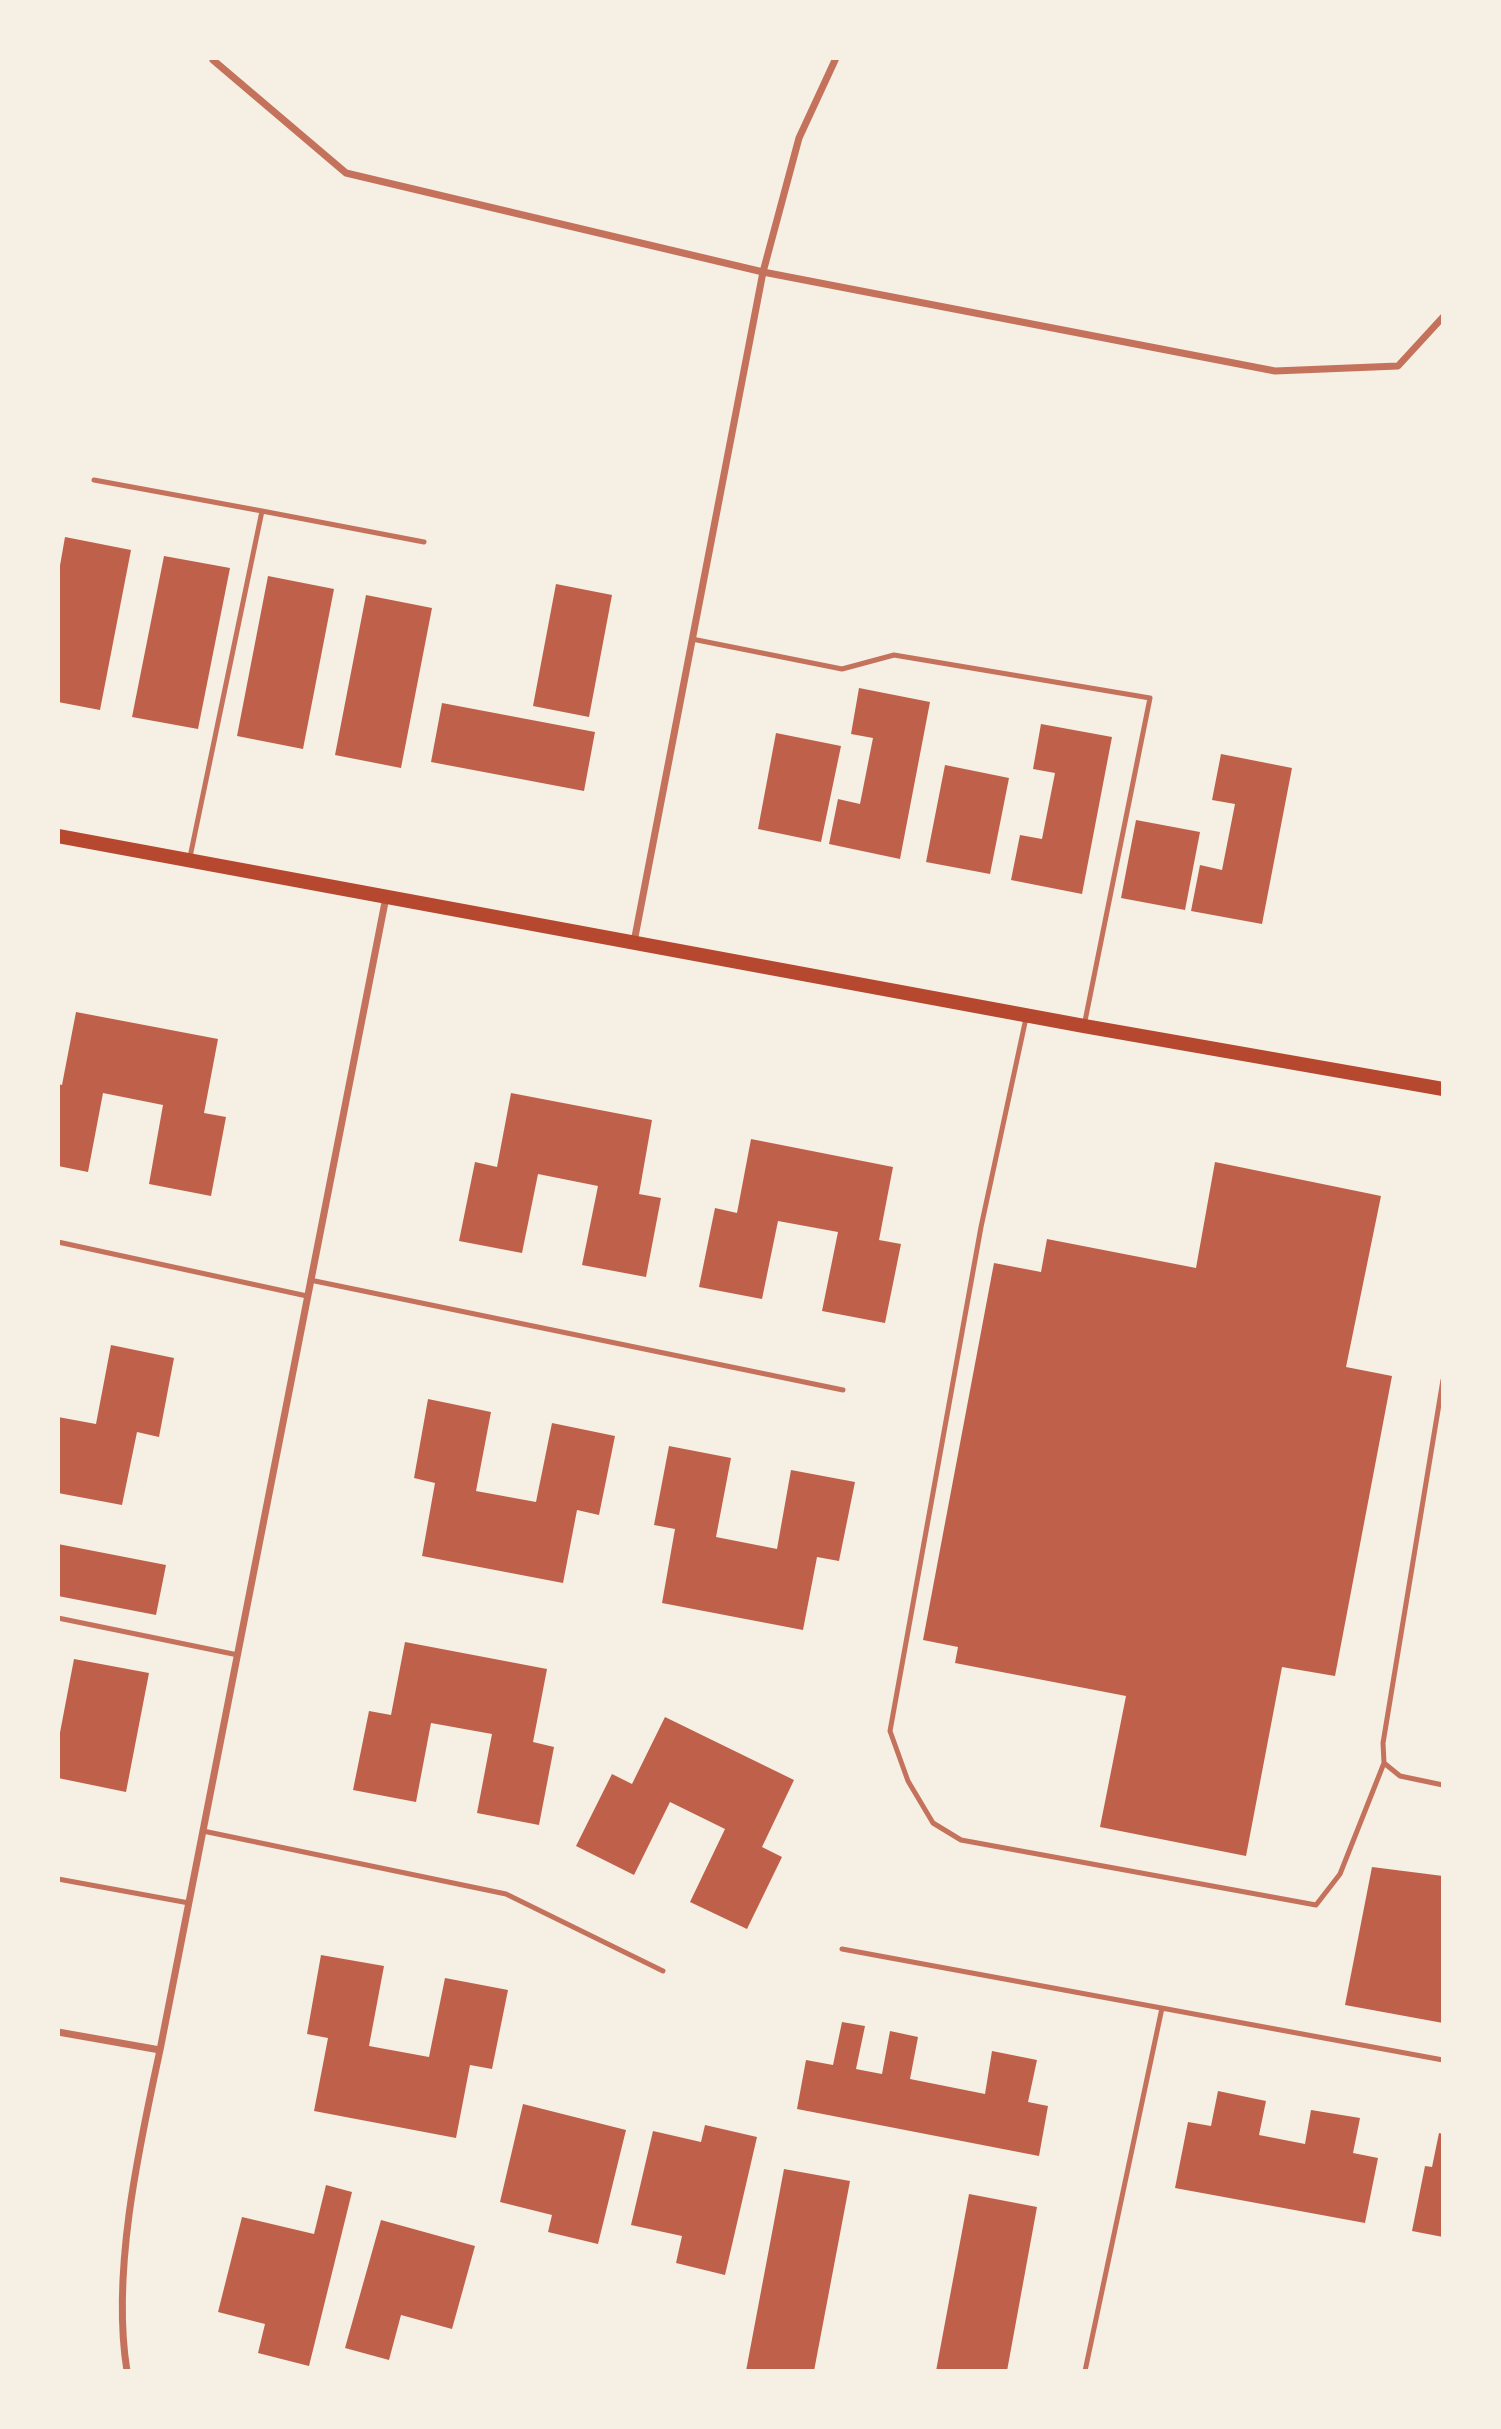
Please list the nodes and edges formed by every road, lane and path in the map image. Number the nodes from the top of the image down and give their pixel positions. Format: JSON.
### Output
{"nodes":[{"id":1,"x":836,"y":58,"type":"edge"},
{"id":2,"x":213,"y":60,"type":"dead end"},
{"id":3,"x":764,"y":272,"type":"junction"},
{"id":4,"x":1443,"y":317,"type":"edge"},
{"id":5,"x":94,"y":480,"type":"dead end"},
{"id":6,"x":262,"y":511,"type":"junction"},
{"id":7,"x":424,"y":542,"type":"dead end"},
{"id":8,"x":692,"y":639,"type":"junction"},
{"id":9,"x":58,"y":836,"type":"edge"},
{"id":10,"x":189,"y":861,"type":"junction"},
{"id":11,"x":386,"y":897,"type":"junction"},
{"id":12,"x":634,"y":943,"type":"junction"},
{"id":13,"x":1026,"y":1014,"type":"junction"},
{"id":14,"x":1084,"y":1026,"type":"junction"},
{"id":15,"x":1443,"y":1089,"type":"edge"},
{"id":16,"x":58,"y":1242,"type":"edge"},
{"id":17,"x":310,"y":1280,"type":"junction"},
{"id":18,"x":307,"y":1296,"type":"junction"},
{"id":19,"x":1443,"y":1380,"type":"edge"},
{"id":20,"x":844,"y":1390,"type":"dead end"},
{"id":21,"x":58,"y":1618,"type":"edge"},
{"id":22,"x":237,"y":1655,"type":"junction"},
{"id":23,"x":1384,"y":1763,"type":"junction"},
{"id":24,"x":1443,"y":1784,"type":"edge"},
{"id":25,"x":203,"y":1831,"type":"junction"},
{"id":26,"x":58,"y":1879,"type":"edge"},
{"id":27,"x":189,"y":1903,"type":"junction"},
{"id":28,"x":842,"y":1949,"type":"dead end"},
{"id":29,"x":663,"y":1971,"type":"dead end"},
{"id":30,"x":1162,"y":2008,"type":"junction"},
{"id":31,"x":58,"y":2032,"type":"edge"},
{"id":32,"x":160,"y":2050,"type":"junction"},
{"id":33,"x":1443,"y":2060,"type":"edge"},
{"id":34,"x":127,"y":2371,"type":"edge"},
{"id":35,"x":1085,"y":2371,"type":"edge"}],
"edges":[{"from":1,"to":3,"type":"street"},
{"from":2,"to":3,"type":"street"},
{"from":3,"to":4,"type":"street"},
{"from":3,"to":8,"type":"street"},
{"from":5,"to":6,"type":"lane"},
{"from":6,"to":7,"type":"lane"},
{"from":6,"to":10,"type":"lane"},
{"from":8,"to":12,"type":"street"},
{"from":8,"to":14,"type":"lane"},
{"from":9,"to":10,"type":"main road"},
{"from":10,"to":11,"type":"main road"},
{"from":11,"to":12,"type":"main road"},
{"from":11,"to":17,"type":"street"},
{"from":12,"to":13,"type":"main road"},
{"from":13,"to":14,"type":"main road"},
{"from":13,"to":23,"type":"lane"},
{"from":14,"to":15,"type":"main road"},
{"from":16,"to":18,"type":"lane"},
{"from":17,"to":18,"type":"street"},
{"from":17,"to":20,"type":"lane"},
{"from":18,"to":22,"type":"street"},
{"from":19,"to":23,"type":"lane"},
{"from":21,"to":22,"type":"lane"},
{"from":22,"to":25,"type":"street"},
{"from":23,"to":24,"type":"lane"},
{"from":25,"to":27,"type":"street"},
{"from":25,"to":29,"type":"lane"},
{"from":26,"to":27,"type":"lane"},
{"from":27,"to":32,"type":"street"},
{"from":28,"to":30,"type":"lane"},
{"from":30,"to":33,"type":"lane"},
{"from":30,"to":35,"type":"lane"},
{"from":31,"to":32,"type":"street"},
{"from":32,"to":34,"type":"street"}]}
